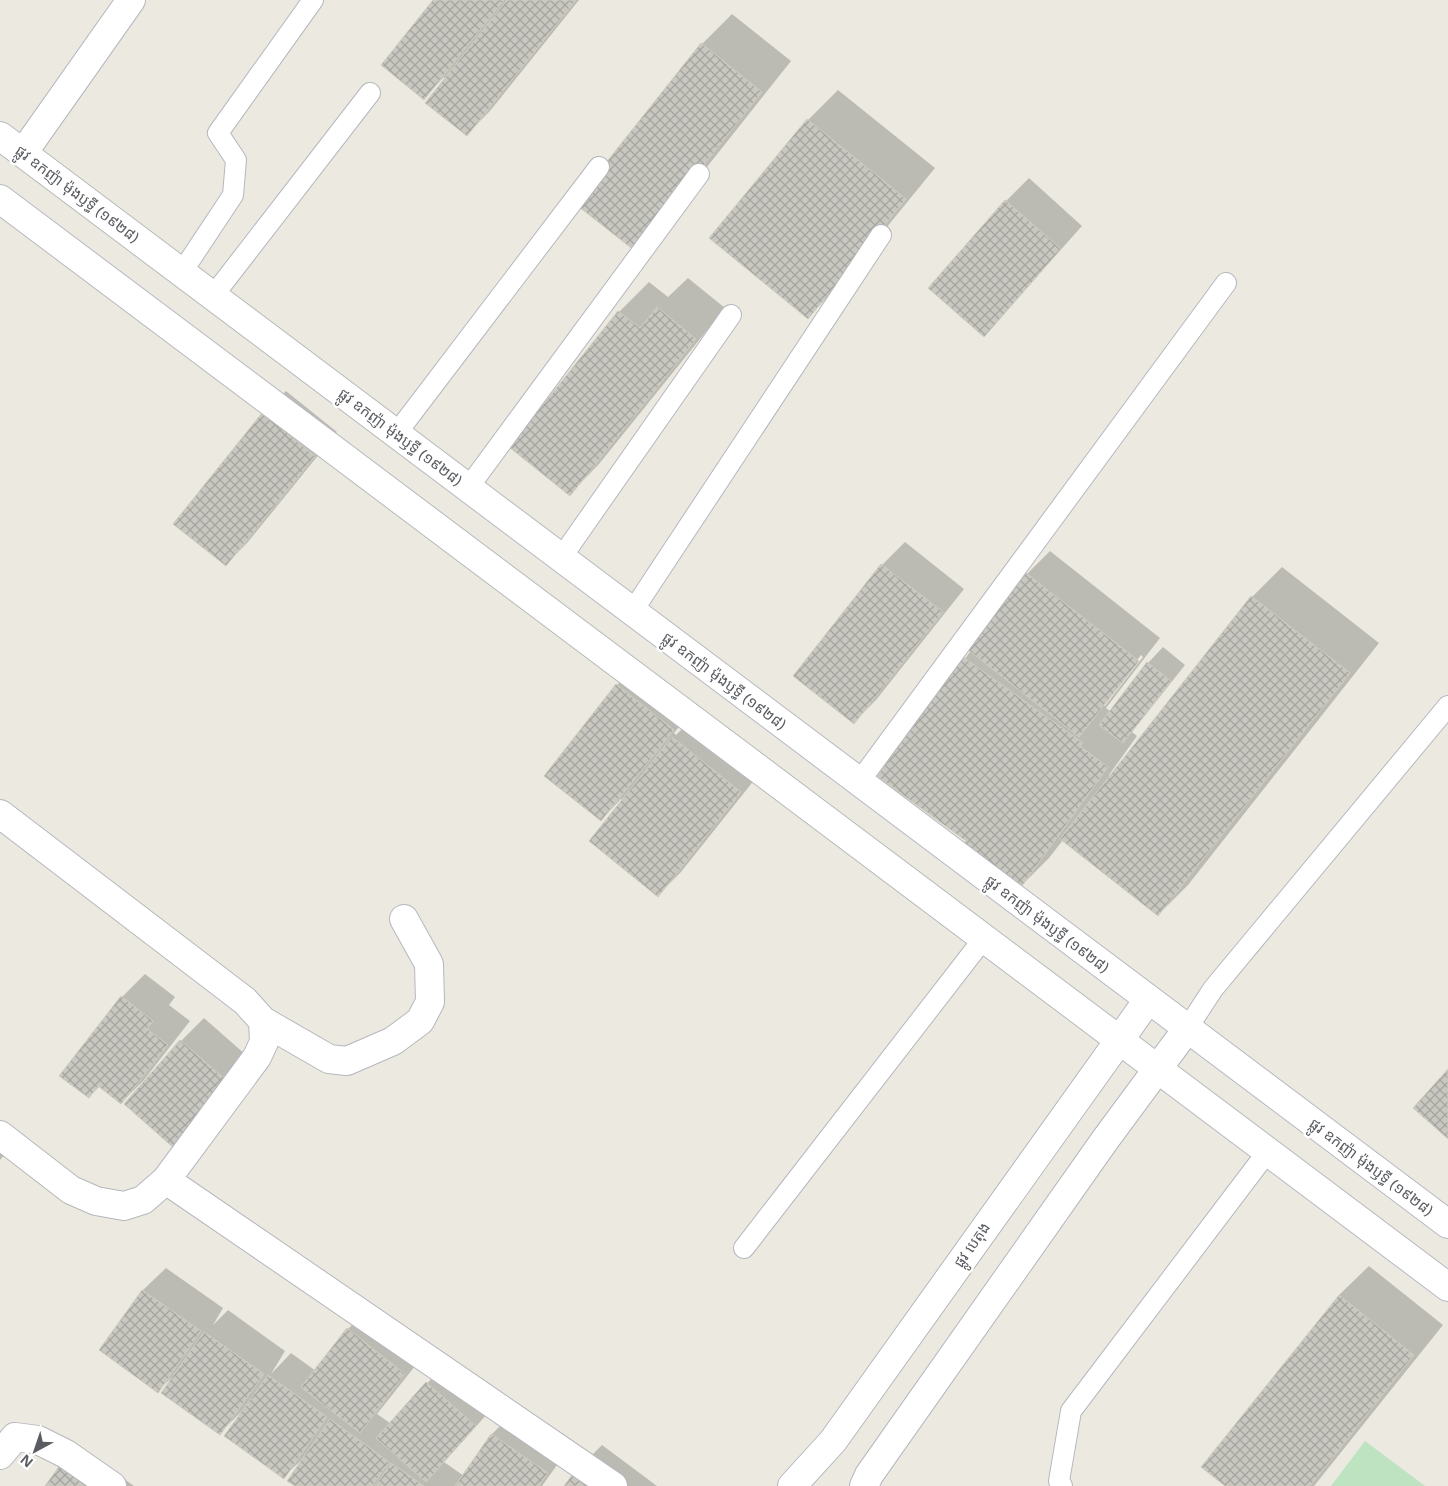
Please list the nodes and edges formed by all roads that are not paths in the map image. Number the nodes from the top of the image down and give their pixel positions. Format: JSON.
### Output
{"nodes":[{"id":1,"x":131,"y":0,"type":"edge"},
{"id":2,"x":313,"y":0,"type":"edge"},
{"id":3,"x":370,"y":93,"type":"dead end"},
{"id":4,"x":0,"y":136,"type":"edge"},
{"id":5,"x":23,"y":153,"type":"junction"},
{"id":6,"x":599,"y":167,"type":"dead end"},
{"id":7,"x":699,"y":174,"type":"dead end"},
{"id":8,"x":0,"y":199,"type":"edge"},
{"id":9,"x":881,"y":235,"type":"dead end"},
{"id":10,"x":182,"y":272,"type":"junction"},
{"id":11,"x":1226,"y":283,"type":"dead end"},
{"id":12,"x":212,"y":296,"type":"junction"},
{"id":13,"x":731,"y":315,"type":"dead end"},
{"id":14,"x":396,"y":434,"type":"junction"},
{"id":15,"x":468,"y":488,"type":"junction"},
{"id":16,"x":561,"y":558,"type":"junction"},
{"id":17,"x":632,"y":612,"type":"junction"},
{"id":18,"x":1448,"y":706,"type":"edge"},
{"id":19,"x":859,"y":782,"type":"junction"},
{"id":20,"x":0,"y":814,"type":"edge"},
{"id":21,"x":404,"y":919,"type":"dead end"},
{"id":22,"x":984,"y":938,"type":"junction"},
{"id":23,"x":1148,"y":1000,"type":"junction"},
{"id":24,"x":263,"y":1022,"type":"junction"},
{"id":25,"x":1187,"y":1029,"type":"junction"},
{"id":26,"x":1119,"y":1040,"type":"junction"},
{"id":27,"x":1158,"y":1069,"type":"junction"},
{"id":28,"x":0,"y":1136,"type":"edge"},
{"id":29,"x":1268,"y":1151,"type":"junction"},
{"id":30,"x":166,"y":1180,"type":"junction"},
{"id":31,"x":1445,"y":1218,"type":"edge"},
{"id":32,"x":744,"y":1248,"type":"dead end"},
{"id":33,"x":1448,"y":1286,"type":"edge"},
{"id":34,"x":0,"y":1455,"type":"edge"},
{"id":35,"x":112,"y":1486,"type":"edge"},
{"id":36,"x":613,"y":1486,"type":"edge"},
{"id":37,"x":792,"y":1486,"type":"edge"},
{"id":38,"x":864,"y":1486,"type":"edge"},
{"id":39,"x":1062,"y":1486,"type":"edge"}],
"edges":[{"from":1,"to":5,"type":"main road"},
{"from":2,"to":10,"type":"lane"},
{"from":3,"to":12,"type":"lane"},
{"from":4,"to":5,"type":"main road","name":"ផ្លូវ ឧកញ៉ា ម៉ុងឫទ្ធី (១៩២៨)"},
{"from":5,"to":10,"type":"main road","name":"ផ្លូវ ឧកញ៉ា ម៉ុងឫទ្ធី (១៩២៨)"},
{"from":6,"to":14,"type":"lane"},
{"from":7,"to":15,"type":"lane"},
{"from":8,"to":22,"type":"main road"},
{"from":9,"to":17,"type":"lane"},
{"from":10,"to":12,"type":"main road","name":"ផ្លូវ ឧកញ៉ា ម៉ុងឫទ្ធី (១៩២៨)"},
{"from":11,"to":19,"type":"lane"},
{"from":12,"to":14,"type":"main road","name":"ផ្លូវ ឧកញ៉ា ម៉ុងឫទ្ធី (១៩២៨)"},
{"from":13,"to":16,"type":"lane"},
{"from":14,"to":15,"type":"main road","name":"ផ្លូវ ឧកញ៉ា ម៉ុងឫទ្ធី (១៩២៨)"},
{"from":15,"to":16,"type":"main road","name":"ផ្លូវ ឧកញ៉ា ម៉ុងឫទ្ធី (១៩២៨)"},
{"from":16,"to":17,"type":"main road","name":"ផ្លូវ ឧកញ៉ា ម៉ុងឫទ្ធី (១៩២៨)"},
{"from":17,"to":19,"type":"main road","name":"ផ្លូវ ឧកញ៉ា ម៉ុងឫទ្ធី (១៩២៨)"},
{"from":18,"to":25,"type":"lane"},
{"from":19,"to":23,"type":"main road","name":"ផ្លូវ ឧកញ៉ា ម៉ុងឫទ្ធី (១៩២៨)"},
{"from":20,"to":24,"type":"main road"},
{"from":21,"to":24,"type":"main road"},
{"from":22,"to":26,"type":"main road"},
{"from":22,"to":32,"type":"lane"},
{"from":23,"to":25,"type":"main road","name":"ផ្លូវ ឧកញ៉ា ម៉ុងឫទ្ធី (១៩២៨)"},
{"from":23,"to":26,"type":"main road","name":"ផ្លូវ បេតុង"},
{"from":24,"to":30,"type":"main road"},
{"from":25,"to":27,"type":"main road"},
{"from":25,"to":31,"type":"main road","name":"ផ្លូវ ឧកញ៉ា ម៉ុងឫទ្ធី (១៩២៨)"},
{"from":26,"to":27,"type":"main road"},
{"from":26,"to":37,"type":"main road","name":"ផ្លូវ បេតុង"},
{"from":27,"to":29,"type":"main road"},
{"from":27,"to":38,"type":"main road"},
{"from":28,"to":30,"type":"main road"},
{"from":29,"to":33,"type":"main road"},
{"from":29,"to":39,"type":"lane"},
{"from":30,"to":36,"type":"main road"},
{"from":34,"to":35,"type":"main road"}]}
